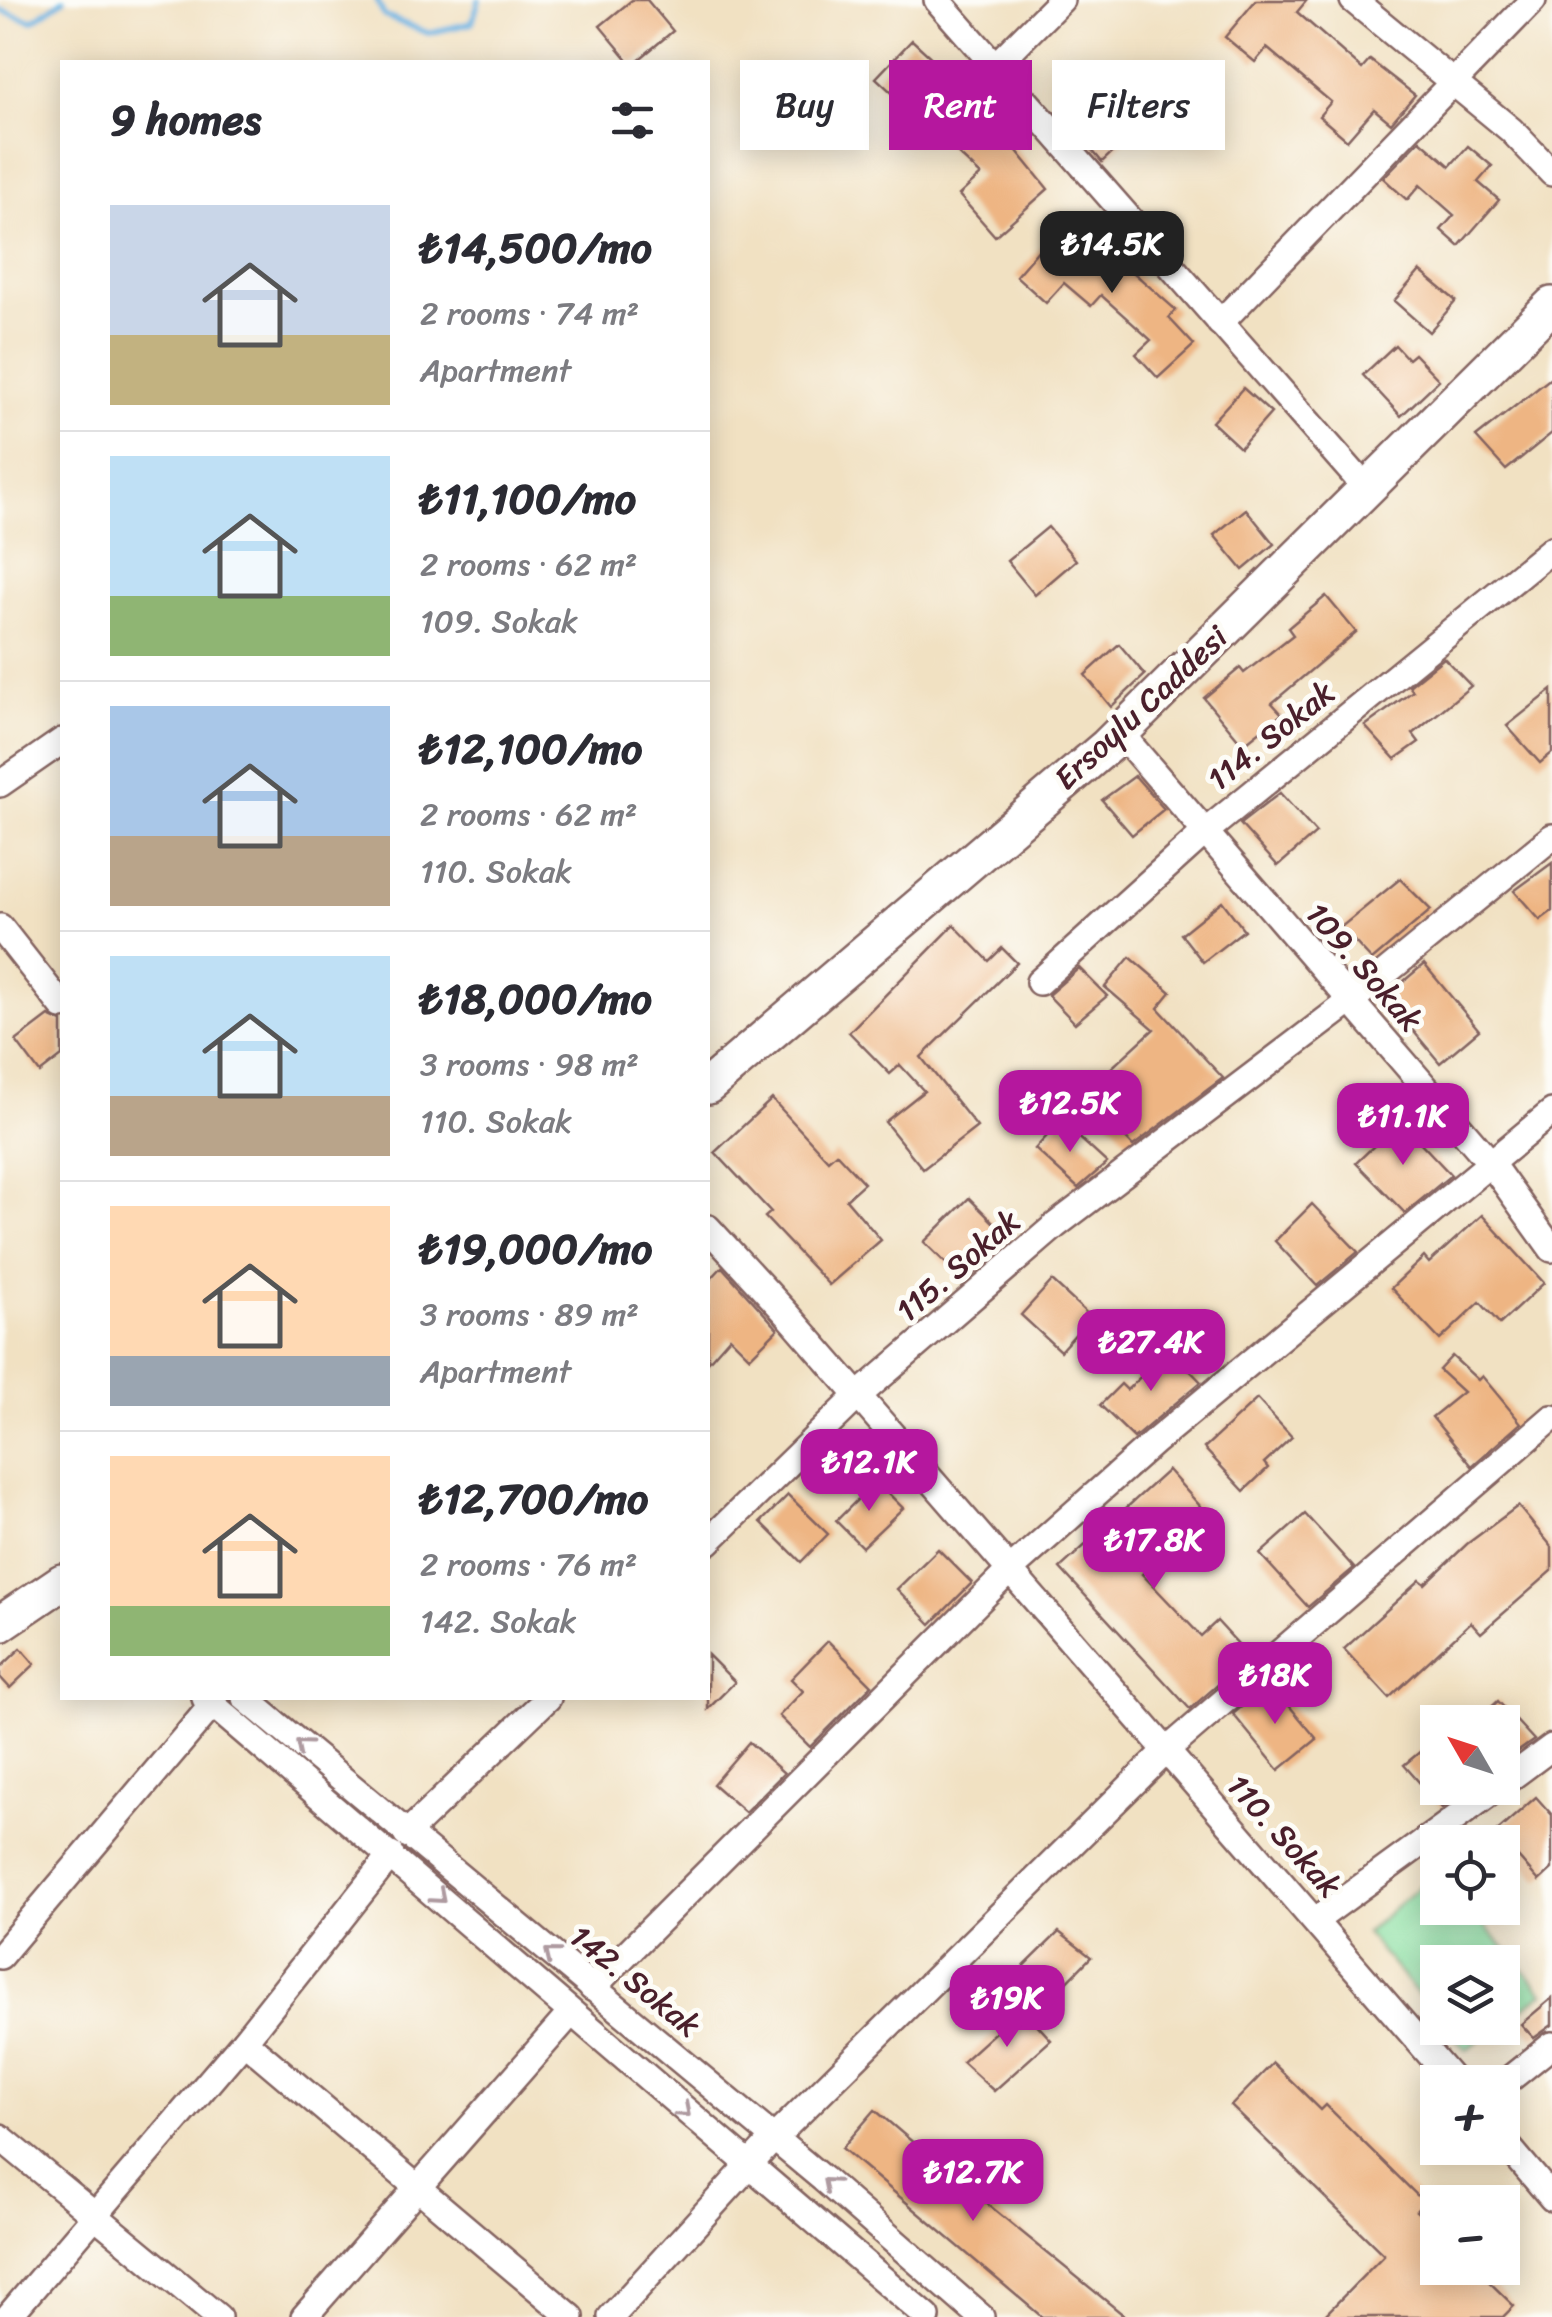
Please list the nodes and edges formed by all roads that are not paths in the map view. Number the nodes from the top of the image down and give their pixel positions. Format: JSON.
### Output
{"nodes":[{"id":1,"x":936,"y":0,"type":"edge"},
{"id":2,"x":1061,"y":0,"type":"edge"},
{"id":3,"x":1353,"y":0,"type":"edge"},
{"id":4,"x":1533,"y":0,"type":"edge"},
{"id":5,"x":990,"y":60,"type":"edge"},
{"id":6,"x":1001,"y":60,"type":"edge"},
{"id":7,"x":1452,"y":84,"type":"junction"},
{"id":8,"x":1032,"y":108,"type":"edge"},
{"id":9,"x":1552,"y":173,"type":"edge"},
{"id":10,"x":1552,"y":305,"type":"edge"},
{"id":11,"x":1220,"y":323,"type":"junction"},
{"id":12,"x":1366,"y":489,"type":"junction"},
{"id":13,"x":1552,"y":549,"type":"edge"},
{"id":14,"x":1120,"y":733,"type":"junction"},
{"id":15,"x":60,"y":743,"type":"edge"},
{"id":16,"x":0,"y":784,"type":"edge"},
{"id":17,"x":1205,"y":832,"type":"junction"},
{"id":18,"x":1552,"y":836,"type":"edge"},
{"id":19,"x":0,"y":927,"type":"edge"},
{"id":20,"x":1039,"y":982,"type":"dead end"},
{"id":21,"x":1351,"y":1001,"type":"junction"},
{"id":22,"x":60,"y":1003,"type":"edge"},
{"id":23,"x":710,"y":1084,"type":"edge"},
{"id":24,"x":1552,"y":1112,"type":"edge"},
{"id":25,"x":1489,"y":1161,"type":"junction"},
{"id":26,"x":710,"y":1230,"type":"edge"},
{"id":27,"x":1552,"y":1249,"type":"edge"},
{"id":28,"x":858,"y":1396,"type":"junction"},
{"id":29,"x":1552,"y":1418,"type":"edge"},
{"id":30,"x":710,"y":1540,"type":"edge"},
{"id":31,"x":1009,"y":1571,"type":"junction"},
{"id":32,"x":60,"y":1583,"type":"edge"},
{"id":33,"x":0,"y":1624,"type":"edge"},
{"id":34,"x":247,"y":1700,"type":"edge"},
{"id":35,"x":546,"y":1700,"type":"edge"},
{"id":36,"x":209,"y":1701,"type":"edge"},
{"id":37,"x":1552,"y":1748,"type":"edge"},
{"id":38,"x":1166,"y":1752,"type":"junction"},
{"id":39,"x":1520,"y":1771,"type":"edge"},
{"id":40,"x":1474,"y":1805,"type":"edge"},
{"id":41,"x":398,"y":1844,"type":"junction"},
{"id":42,"x":1316,"y":1920,"type":"junction"},
{"id":43,"x":0,"y":1956,"type":"edge"},
{"id":44,"x":592,"y":1988,"type":"junction"},
{"id":45,"x":571,"y":2012,"type":"junction"},
{"id":46,"x":244,"y":2040,"type":"junction"},
{"id":47,"x":1552,"y":2045,"type":"edge"},
{"id":48,"x":1440,"y":2065,"type":"edge"},
{"id":49,"x":1520,"y":2070,"type":"edge"},
{"id":50,"x":0,"y":2137,"type":"edge"},
{"id":51,"x":774,"y":2138,"type":"junction"},
{"id":52,"x":1520,"y":2160,"type":"edge"},
{"id":53,"x":749,"y":2166,"type":"junction"},
{"id":54,"x":417,"y":2187,"type":"junction"},
{"id":55,"x":1552,"y":2198,"type":"edge"},
{"id":56,"x":94,"y":2217,"type":"junction"},
{"id":57,"x":8,"y":2317,"type":"edge"},
{"id":58,"x":218,"y":2317,"type":"edge"},
{"id":59,"x":304,"y":2317,"type":"edge"},
{"id":60,"x":571,"y":2317,"type":"edge"},
{"id":61,"x":612,"y":2317,"type":"edge"},
{"id":62,"x":927,"y":2317,"type":"edge"},
{"id":63,"x":981,"y":2317,"type":"edge"}],
"edges":[{"from":1,"to":5,"type":"street"},
{"from":2,"to":6,"type":"street"},
{"from":3,"to":7,"type":"street"},
{"from":4,"to":7,"type":"street"},
{"from":7,"to":9,"type":"street"},
{"from":7,"to":11,"type":"street"},
{"from":8,"to":11,"type":"street"},
{"from":10,"to":12,"type":"street","name":"Ersoylu Caddesi"},
{"from":11,"to":12,"type":"street"},
{"from":12,"to":14,"type":"street","name":"Ersoylu Caddesi"},
{"from":13,"to":17,"type":"street","name":"114. Sokak"},
{"from":14,"to":17,"type":"street","name":"109. Sokak"},
{"from":14,"to":23,"type":"street","name":"Ersoylu Caddesi"},
{"from":15,"to":16,"type":"street"},
{"from":17,"to":20,"type":"street","name":"114. Sokak"},
{"from":17,"to":21,"type":"street","name":"109. Sokak"},
{"from":18,"to":21,"type":"street","name":"115. Sokak"},
{"from":19,"to":22,"type":"street"},
{"from":21,"to":25,"type":"street","name":"109. Sokak"},
{"from":21,"to":28,"type":"street","name":"115. Sokak"},
{"from":24,"to":25,"type":"street"},
{"from":25,"to":27,"type":"street","name":"109. Sokak"},
{"from":25,"to":31,"type":"street"},
{"from":26,"to":28,"type":"street","name":"110. Sokak"},
{"from":28,"to":30,"type":"street","name":"115. Sokak"},
{"from":28,"to":31,"type":"street","name":"110. Sokak"},
{"from":29,"to":38,"type":"street"},
{"from":31,"to":38,"type":"street","name":"110. Sokak"},
{"from":31,"to":44,"type":"street"},
{"from":32,"to":33,"type":"street"},
{"from":41,"to":34,"type":"street","name":"142. Sokak","one_way":true},
{"from":35,"to":41,"type":"street"},
{"from":36,"to":41,"type":"street"},
{"from":36,"to":43,"type":"street"},
{"from":37,"to":39,"type":"street"},
{"from":38,"to":42,"type":"street","name":"110. Sokak"},
{"from":38,"to":51,"type":"street"},
{"from":40,"to":42,"type":"street"},
{"from":44,"to":41,"type":"street","name":"142. Sokak","one_way":true},
{"from":41,"to":45,"type":"street","one_way":true},
{"from":41,"to":46,"type":"street"},
{"from":42,"to":48,"type":"street","name":"110. Sokak"},
{"from":44,"to":51,"type":"street","name":"142. Sokak"},
{"from":45,"to":53,"type":"street","one_way":true},
{"from":45,"to":54,"type":"street"},
{"from":46,"to":54,"type":"street"},
{"from":46,"to":56,"type":"street"},
{"from":47,"to":49,"type":"street"},
{"from":50,"to":56,"type":"street"},
{"from":51,"to":53,"type":"street"},
{"from":63,"to":51,"type":"street","name":"142. Sokak","one_way":true},
{"from":52,"to":55,"type":"street"},
{"from":53,"to":61,"type":"street"},
{"from":53,"to":62,"type":"street"},
{"from":54,"to":59,"type":"street"},
{"from":54,"to":60,"type":"street"},
{"from":56,"to":57,"type":"street"},
{"from":56,"to":58,"type":"street"}]}
